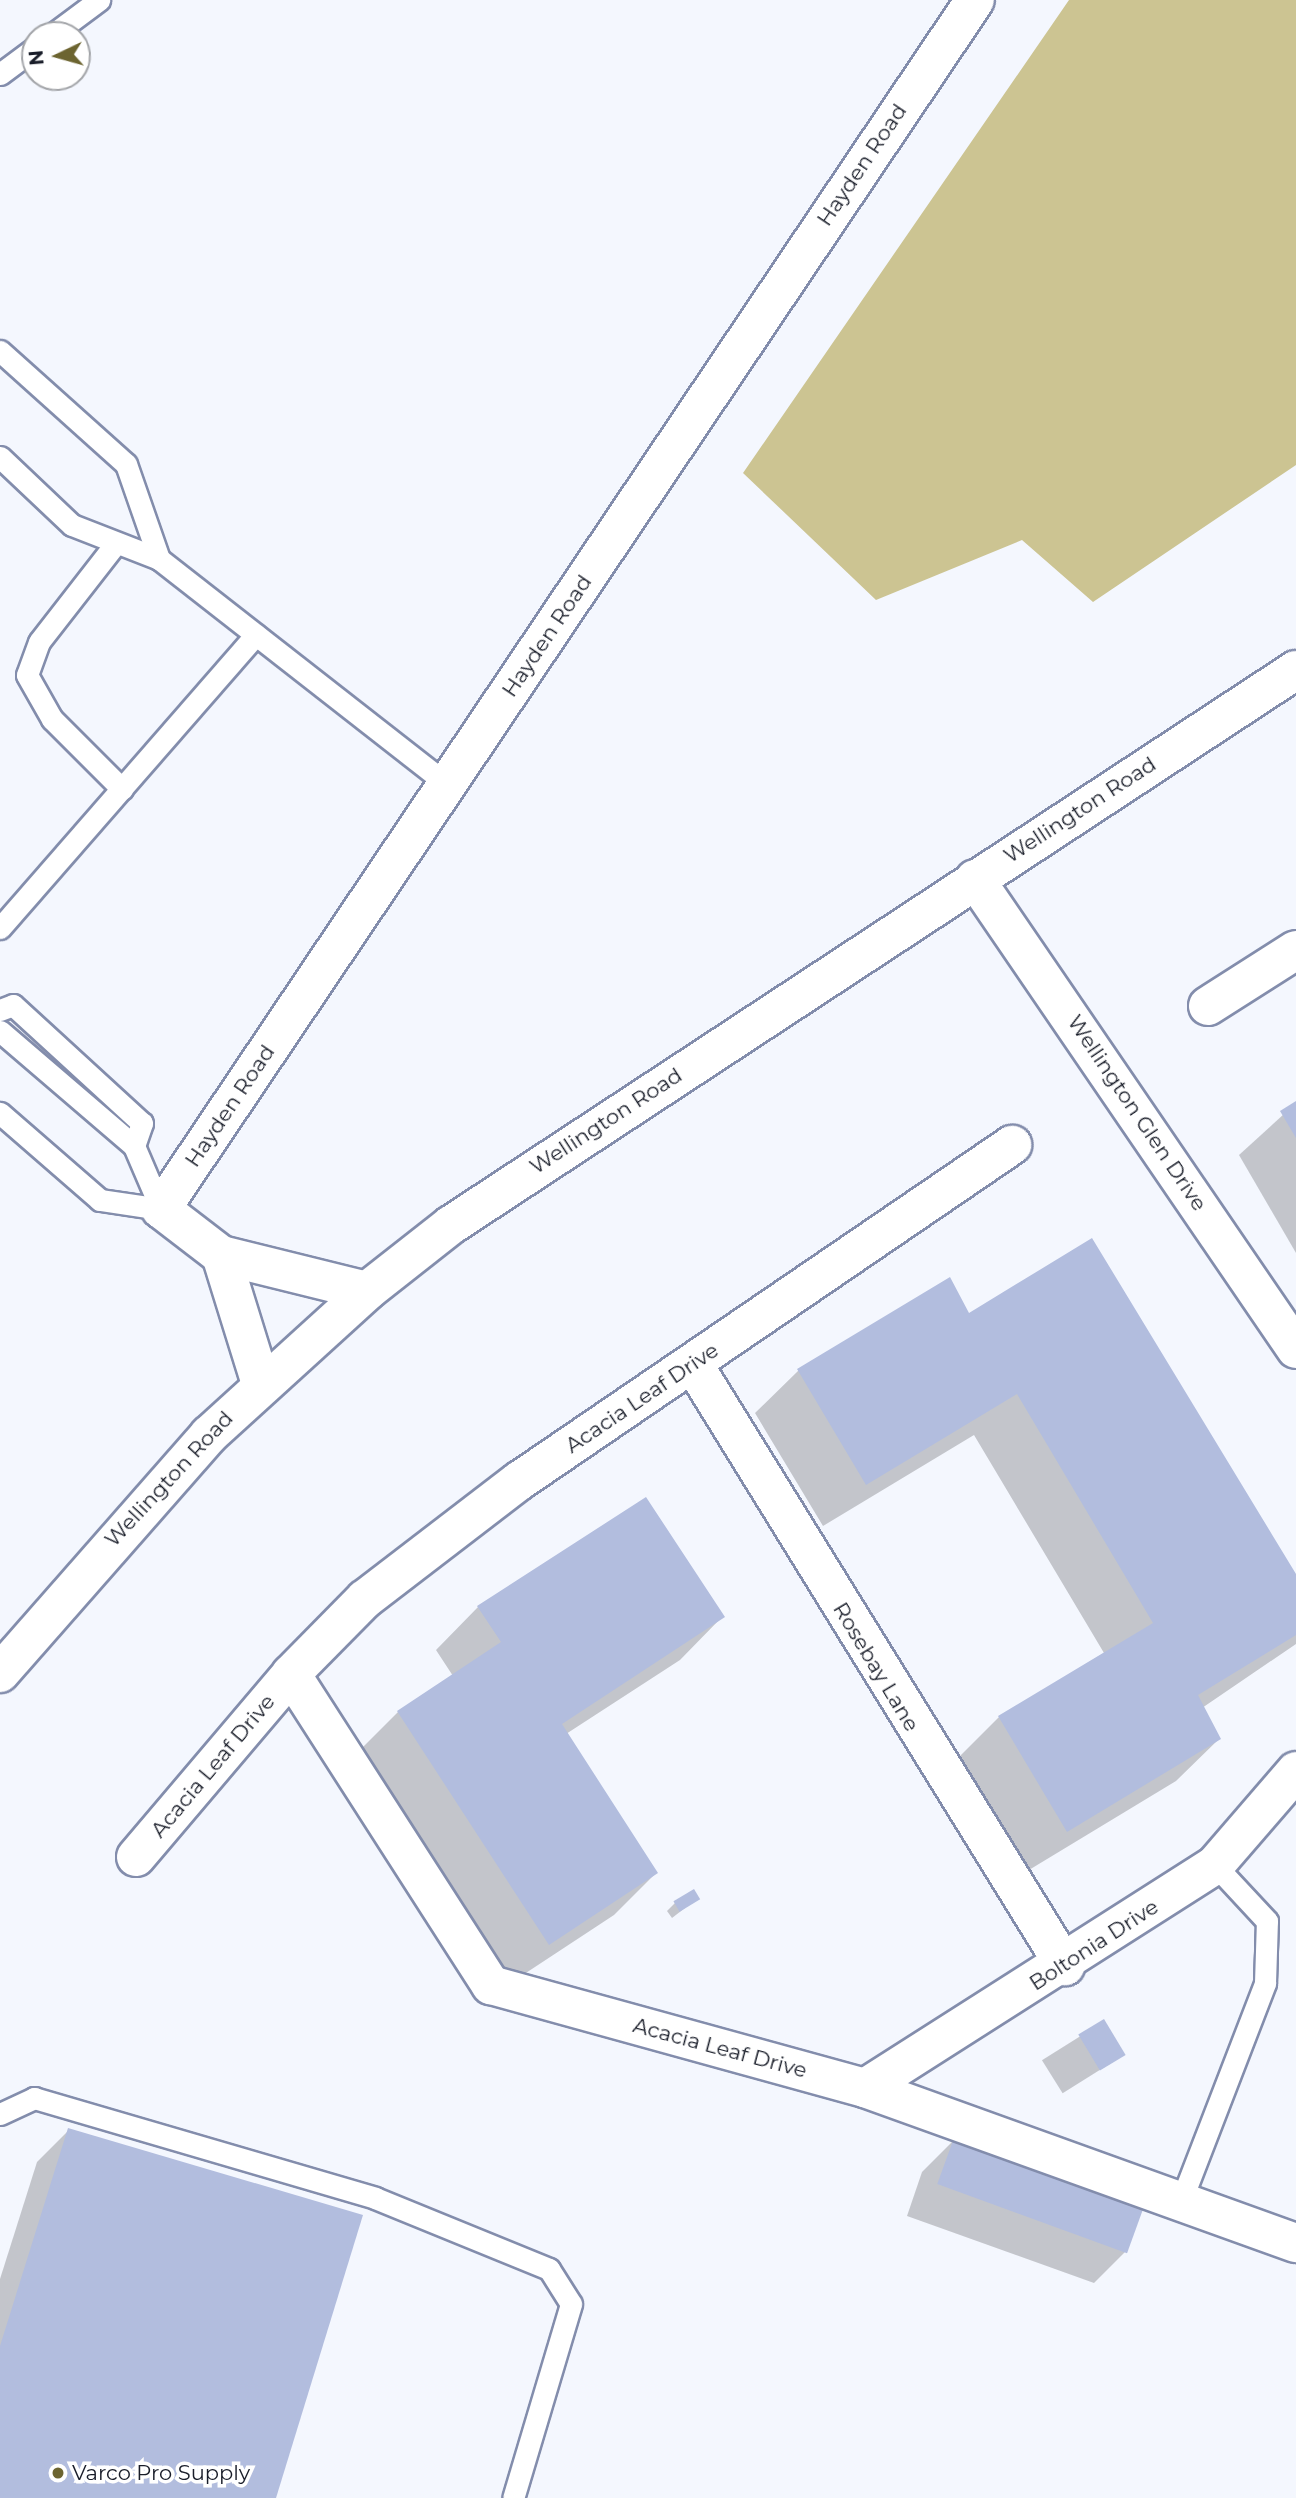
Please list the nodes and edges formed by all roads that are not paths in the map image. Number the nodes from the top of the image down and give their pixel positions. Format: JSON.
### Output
{"nodes":[{"id":1,"x":99,"y":0,"type":"edge"},
{"id":2,"x":975,"y":0,"type":"edge"},
{"id":3,"x":71,"y":21,"type":"edge"},
{"id":4,"x":21,"y":58,"type":"edge"},
{"id":5,"x":0,"y":74,"type":"edge"},
{"id":6,"x":0,"y":351,"type":"edge"},
{"id":7,"x":0,"y":457,"type":"edge"},
{"id":8,"x":116,"y":542,"type":"junction"},
{"id":9,"x":159,"y":559,"type":"junction"},
{"id":10,"x":256,"y":635,"type":"junction"},
{"id":11,"x":1296,"y":670,"type":"edge"},
{"id":12,"x":447,"y":783,"type":"junction"},
{"id":13,"x":122,"y":789,"type":"junction"},
{"id":14,"x":975,"y":879,"type":"junction"},
{"id":15,"x":0,"y":929,"type":"edge"},
{"id":16,"x":1296,"y":950,"type":"edge"},
{"id":17,"x":1208,"y":1006,"type":"dead end"},
{"id":18,"x":0,"y":1010,"type":"edge"},
{"id":19,"x":0,"y":1031,"type":"edge"},
{"id":20,"x":0,"y":1113,"type":"edge"},
{"id":21,"x":1012,"y":1144,"type":"dead end"},
{"id":22,"x":134,"y":1146,"type":"junction"},
{"id":23,"x":161,"y":1209,"type":"junction"},
{"id":24,"x":222,"y":1255,"type":"junction"},
{"id":25,"x":367,"y":1291,"type":"junction"},
{"id":26,"x":1296,"y":1349,"type":"edge"},
{"id":27,"x":693,"y":1364,"type":"junction"},
{"id":28,"x":261,"y":1384,"type":"junction"},
{"id":29,"x":0,"y":1673,"type":"edge"},
{"id":30,"x":291,"y":1674,"type":"junction"},
{"id":31,"x":1296,"y":1771,"type":"edge"},
{"id":32,"x":136,"y":1857,"type":"dead end"},
{"id":33,"x":1215,"y":1865,"type":"junction"},
{"id":34,"x":1065,"y":1966,"type":"junction"},
{"id":35,"x":865,"y":2088,"type":"junction"},
{"id":36,"x":0,"y":2114,"type":"edge"},
{"id":37,"x":1181,"y":2201,"type":"junction"},
{"id":38,"x":1295,"y":2239,"type":"edge"},
{"id":39,"x":513,"y":2498,"type":"edge"}],
"edges":[{"from":1,"to":3,"type":"lane"},
{"from":2,"to":12,"type":"street","name":"Hayden Road"},
{"from":4,"to":5,"type":"lane"},
{"from":6,"to":9,"type":"lane"},
{"from":7,"to":8,"type":"lane"},
{"from":8,"to":9,"type":"lane"},
{"from":8,"to":13,"type":"lane"},
{"from":9,"to":10,"type":"lane"},
{"from":10,"to":12,"type":"lane"},
{"from":10,"to":13,"type":"lane"},
{"from":11,"to":14,"type":"street","name":"Wellington Road"},
{"from":12,"to":23,"type":"street","name":"Hayden Road"},
{"from":13,"to":15,"type":"lane"},
{"from":14,"to":25,"type":"street","name":"Wellington Road"},
{"from":14,"to":26,"type":"street","name":"Wellington Glen Drive"},
{"from":16,"to":17,"type":"street"},
{"from":18,"to":22,"type":"lane"},
{"from":19,"to":22,"type":"lane"},
{"from":20,"to":23,"type":"lane"},
{"from":21,"to":27,"type":"street","name":"Acacia Leaf Drive"},
{"from":22,"to":23,"type":"lane"},
{"from":23,"to":24,"type":"street"},
{"from":24,"to":25,"type":"street"},
{"from":24,"to":28,"type":"street"},
{"from":25,"to":28,"type":"street","name":"Wellington Road"},
{"from":27,"to":30,"type":"street","name":"Acacia Leaf Drive"},
{"from":27,"to":34,"type":"street","name":"Rosebay Lane"},
{"from":28,"to":29,"type":"street","name":"Wellington Road"},
{"from":30,"to":32,"type":"street","name":"Acacia Leaf Drive"},
{"from":30,"to":35,"type":"street","name":"Acacia Leaf Drive"},
{"from":31,"to":33,"type":"street","name":"Boltonia Drive"},
{"from":33,"to":34,"type":"street","name":"Boltonia Drive"},
{"from":33,"to":37,"type":"lane"},
{"from":34,"to":35,"type":"street","name":"Boltonia Drive"},
{"from":35,"to":37,"type":"street","name":"Acacia Leaf Drive"},
{"from":36,"to":39,"type":"lane"},
{"from":37,"to":38,"type":"street","name":"Acacia Leaf Drive"}]}
